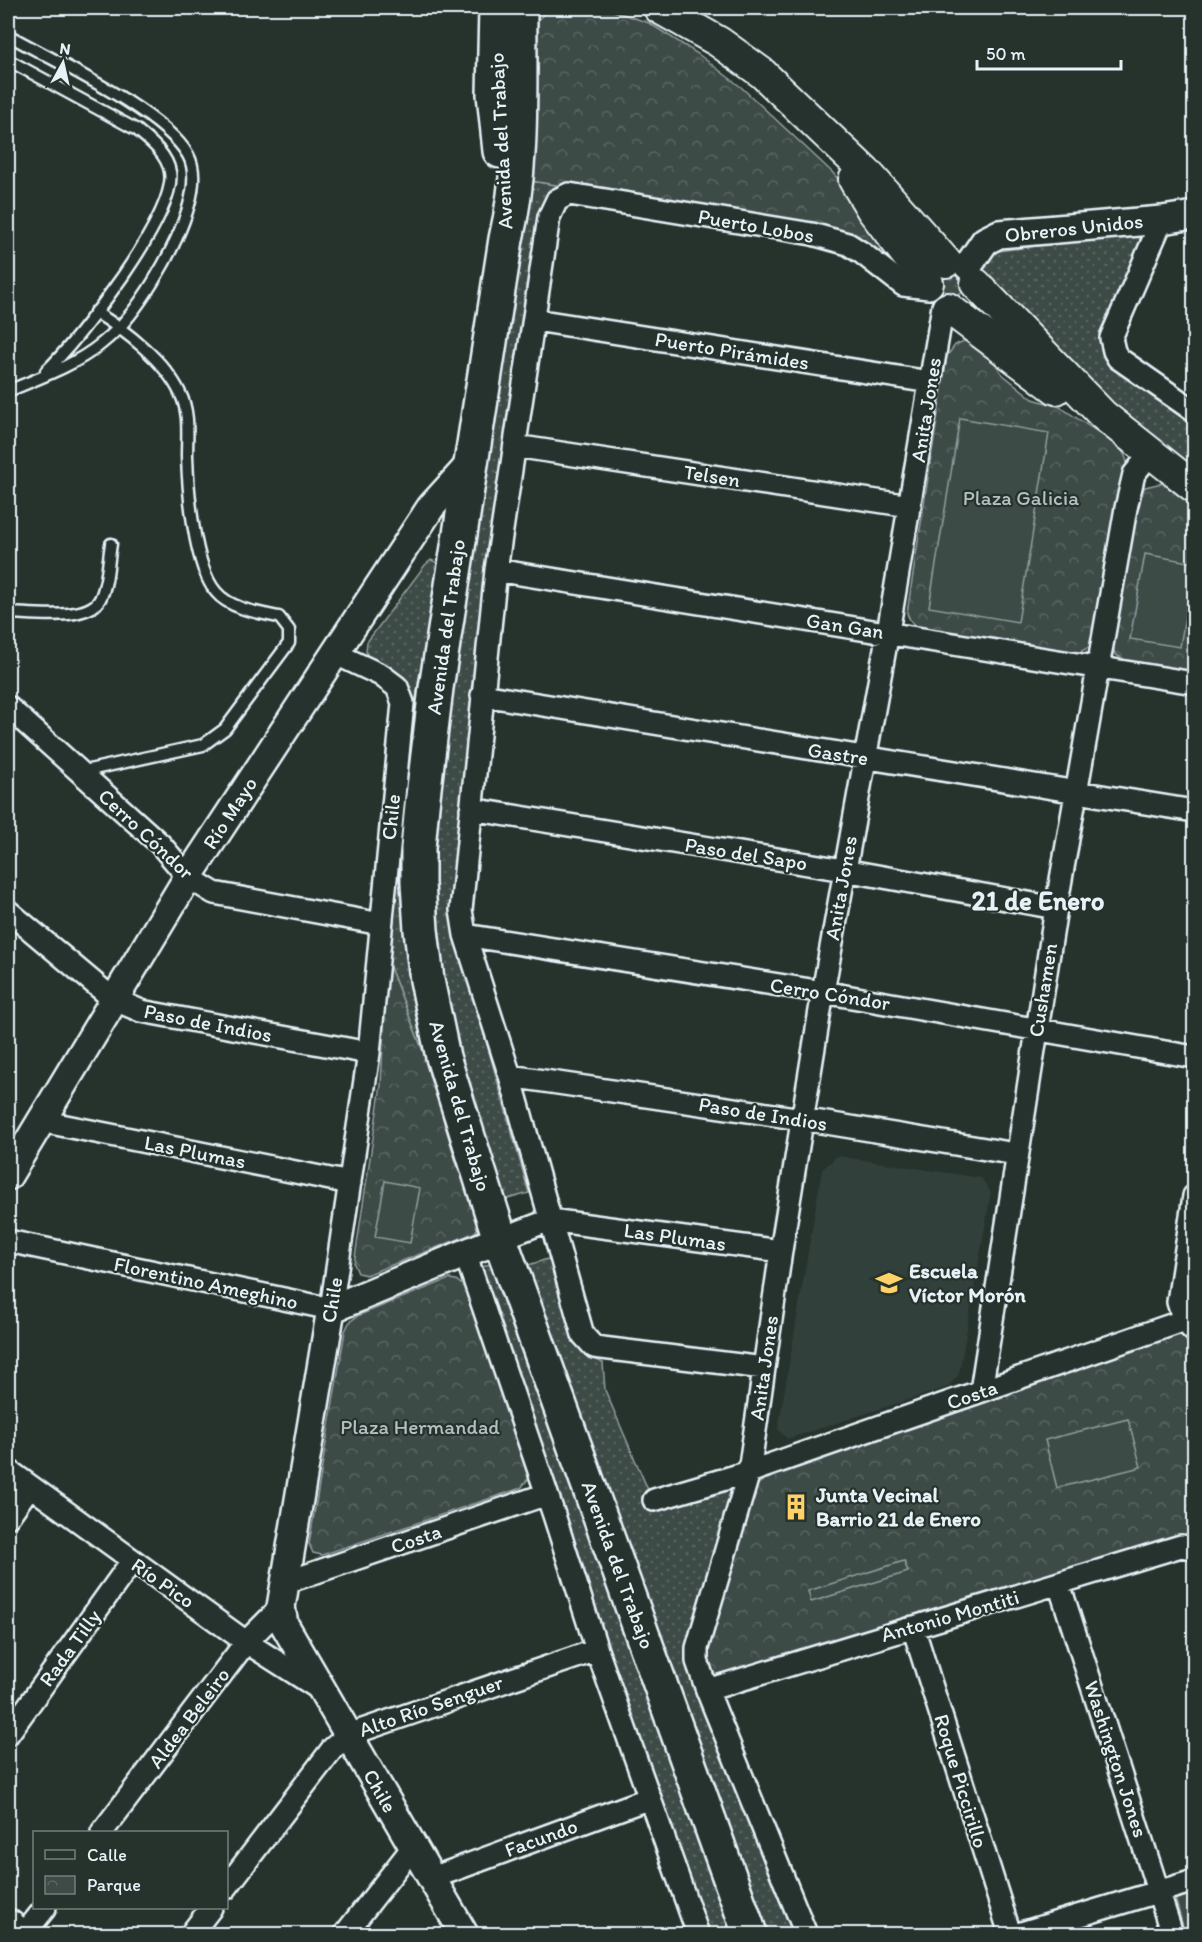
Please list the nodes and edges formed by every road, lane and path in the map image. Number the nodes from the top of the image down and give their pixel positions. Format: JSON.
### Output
{"nodes":[{"id":1,"x":495,"y":8,"type":"edge"},
{"id":2,"x":520,"y":8,"type":"edge"},
{"id":3,"x":659,"y":8,"type":"edge"},
{"id":4,"x":8,"y":35,"type":"edge"},
{"id":5,"x":8,"y":60,"type":"edge"},
{"id":6,"x":569,"y":194,"type":"joint"},
{"id":7,"x":1194,"y":214,"type":"edge"},
{"id":8,"x":1162,"y":220,"type":"junction"},
{"id":9,"x":507,"y":239,"type":"junction"},
{"id":10,"x":948,"y":285,"type":"junction"},
{"id":11,"x":95,"y":312,"type":"junction"},
{"id":12,"x":534,"y":320,"type":"junction"},
{"id":13,"x":119,"y":326,"type":"junction"},
{"id":14,"x":39,"y":377,"type":"junction"},
{"id":15,"x":930,"y":382,"type":"junction"},
{"id":16,"x":8,"y":391,"type":"edge"},
{"id":17,"x":1194,"y":411,"type":"edge"},
{"id":18,"x":515,"y":446,"type":"junction"},
{"id":19,"x":1151,"y":453,"type":"junction"},
{"id":20,"x":471,"y":463,"type":"junction"},
{"id":21,"x":1194,"y":487,"type":"edge"},
{"id":22,"x":910,"y":506,"type":"junction"},
{"id":23,"x":111,"y":544,"type":"dead end"},
{"id":24,"x":496,"y":570,"type":"junction"},
{"id":25,"x":8,"y":613,"type":"edge"},
{"id":26,"x":888,"y":632,"type":"junction"},
{"id":27,"x":336,"y":654,"type":"junction"},
{"id":28,"x":1098,"y":667,"type":"junction"},
{"id":29,"x":1194,"y":683,"type":"edge"},
{"id":30,"x":482,"y":695,"type":"junction"},
{"id":31,"x":8,"y":704,"type":"edge"},
{"id":32,"x":865,"y":759,"type":"junction"},
{"id":33,"x":79,"y":772,"type":"junction"},
{"id":34,"x":1077,"y":793,"type":"junction"},
{"id":35,"x":471,"y":809,"type":"junction"},
{"id":36,"x":1194,"y":811,"type":"edge"},
{"id":37,"x":844,"y":870,"type":"junction"},
{"id":38,"x":188,"y":877,"type":"junction"},
{"id":39,"x":1056,"y":908,"type":"junction"},
{"id":40,"x":8,"y":911,"type":"edge"},
{"id":41,"x":381,"y":924,"type":"junction"},
{"id":42,"x":465,"y":935,"type":"junction"},
{"id":43,"x":823,"y":992,"type":"junction"},
{"id":44,"x":113,"y":999,"type":"junction"},
{"id":45,"x":1037,"y":1028,"type":"junction"},
{"id":46,"x":369,"y":1053,"type":"junction"},
{"id":47,"x":1194,"y":1057,"type":"edge"},
{"id":48,"x":510,"y":1076,"type":"junction"},
{"id":49,"x":802,"y":1119,"type":"junction"},
{"id":50,"x":41,"y":1120,"type":"junction"},
{"id":51,"x":1016,"y":1154,"type":"junction"},
{"id":52,"x":8,"y":1176,"type":"edge"},
{"id":53,"x":350,"y":1183,"type":"junction"},
{"id":54,"x":1194,"y":1196,"type":"edge"},
{"id":55,"x":550,"y":1220,"type":"junction"},
{"id":56,"x":500,"y":1239,"type":"junction"},
{"id":57,"x":8,"y":1240,"type":"edge"},
{"id":58,"x":781,"y":1251,"type":"junction"},
{"id":59,"x":465,"y":1253,"type":"junction"},
{"id":60,"x":331,"y":1309,"type":"junction"},
{"id":61,"x":1191,"y":1323,"type":"edge"},
{"id":62,"x":764,"y":1368,"type":"junction"},
{"id":63,"x":981,"y":1391,"type":"junction"},
{"id":64,"x":8,"y":1470,"type":"edge"},
{"id":65,"x":749,"y":1472,"type":"junction"},
{"id":66,"x":30,"y":1486,"type":"junction"},
{"id":67,"x":547,"y":1494,"type":"junction"},
{"id":68,"x":654,"y":1500,"type":"dead end"},
{"id":69,"x":8,"y":1517,"type":"edge"},
{"id":70,"x":1194,"y":1548,"type":"edge"},
{"id":71,"x":132,"y":1561,"type":"junction"},
{"id":72,"x":1059,"y":1584,"type":"junction"},
{"id":73,"x":283,"y":1595,"type":"junction"},
{"id":74,"x":913,"y":1627,"type":"junction"},
{"id":75,"x":246,"y":1642,"type":"junction"},
{"id":76,"x":597,"y":1650,"type":"junction"},
{"id":77,"x":322,"y":1690,"type":"junction"},
{"id":78,"x":707,"y":1690,"type":"junction"},
{"id":79,"x":8,"y":1734,"type":"edge"},
{"id":80,"x":348,"y":1735,"type":"junction"},
{"id":81,"x":650,"y":1798,"type":"junction"},
{"id":82,"x":104,"y":1831,"type":"edge"},
{"id":83,"x":413,"y":1847,"type":"junction"},
{"id":84,"x":432,"y":1878,"type":"junction"},
{"id":85,"x":1194,"y":1881,"type":"edge"},
{"id":86,"x":228,"y":1885,"type":"edge"},
{"id":87,"x":1158,"y":1892,"type":"junction"},
{"id":88,"x":44,"y":1909,"type":"edge"},
{"id":89,"x":210,"y":1909,"type":"edge"},
{"id":90,"x":8,"y":1923,"type":"edge"},
{"id":91,"x":24,"y":1935,"type":"edge"},
{"id":92,"x":190,"y":1935,"type":"edge"},
{"id":93,"x":345,"y":1935,"type":"edge"},
{"id":94,"x":464,"y":1935,"type":"edge"},
{"id":95,"x":698,"y":1935,"type":"edge"},
{"id":96,"x":750,"y":1935,"type":"edge"},
{"id":97,"x":806,"y":1935,"type":"edge"},
{"id":98,"x":1010,"y":1935,"type":"edge"},
{"id":99,"x":1018,"y":1935,"type":"edge"},
{"id":100,"x":1172,"y":1935,"type":"edge"}],
"edges":[{"from":1,"to":9,"type":"main road","name":"Avenida del Trabajo"},
{"from":2,"to":9,"type":"main road","name":"Avenida del Trabajo"},
{"from":3,"to":10,"type":"main road"},
{"from":4,"to":13,"type":"lane"},
{"from":5,"to":11,"type":"lane"},
{"from":6,"to":10,"type":"street","name":"Puerto Lobos"},
{"from":6,"to":12,"type":"street","name":"Avenida del Trabajo"},
{"from":7,"to":8,"type":"street","name":"Obreros Unidos"},
{"from":8,"to":10,"type":"street","name":"Obreros Unidos"},
{"from":8,"to":17,"type":"street"},
{"from":9,"to":20,"type":"main road","name":"Avenida del Trabajo"},
{"from":10,"to":15,"type":"street","name":"Anita Jones"},
{"from":10,"to":19,"type":"main road"},
{"from":11,"to":13,"type":"lane"},
{"from":11,"to":14,"type":"lane"},
{"from":12,"to":15,"type":"street","name":"Puerto Pirámides"},
{"from":12,"to":18,"type":"street","name":"Avenida del Trabajo"},
{"from":13,"to":14,"type":"lane"},
{"from":13,"to":33,"type":"lane"},
{"from":14,"to":16,"type":"lane"},
{"from":15,"to":22,"type":"street","name":"Anita Jones"},
{"from":18,"to":22,"type":"street","name":"Telsen"},
{"from":18,"to":24,"type":"street","name":"Avenida del Trabajo"},
{"from":19,"to":21,"type":"main road"},
{"from":19,"to":28,"type":"street","name":"Cushamen"},
{"from":20,"to":27,"type":"street","name":"Río Mayo"},
{"from":20,"to":56,"type":"main road","name":"Avenida del Trabajo"},
{"from":22,"to":26,"type":"street","name":"Anita Jones"},
{"from":23,"to":25,"type":"lane"},
{"from":24,"to":26,"type":"street","name":"Gan Gan"},
{"from":24,"to":30,"type":"street","name":"Avenida del Trabajo"},
{"from":26,"to":28,"type":"street","name":"Gan Gan"},
{"from":26,"to":32,"type":"street","name":"Anita Jones"},
{"from":27,"to":38,"type":"street","name":"Río Mayo"},
{"from":27,"to":41,"type":"street","name":"Chile"},
{"from":28,"to":29,"type":"street","name":"Gan Gan"},
{"from":28,"to":34,"type":"street","name":"Cushamen"},
{"from":30,"to":32,"type":"street","name":"Gastre"},
{"from":30,"to":35,"type":"street","name":"Avenida del Trabajo"},
{"from":31,"to":33,"type":"street","name":"Cerro Cóndor"},
{"from":32,"to":34,"type":"street","name":"Gastre"},
{"from":32,"to":37,"type":"street","name":"Anita Jones"},
{"from":33,"to":38,"type":"street","name":"Cerro Cóndor"},
{"from":34,"to":36,"type":"street","name":"Gastre"},
{"from":34,"to":39,"type":"street","name":"Cushamen"},
{"from":35,"to":37,"type":"street","name":"Paso del Sapo"},
{"from":35,"to":42,"type":"street","name":"Avenida del Trabajo"},
{"from":37,"to":39,"type":"street","name":"Paso del Sapo"},
{"from":37,"to":43,"type":"street","name":"Anita Jones"},
{"from":38,"to":41,"type":"street","name":"Cerro Cóndor"},
{"from":38,"to":44,"type":"street","name":"Río Mayo"},
{"from":39,"to":45,"type":"street","name":"Cushamen"},
{"from":40,"to":44,"type":"street","name":"Paso de Indios"},
{"from":41,"to":46,"type":"street","name":"Chile"},
{"from":42,"to":43,"type":"street","name":"Cerro Cóndor"},
{"from":42,"to":48,"type":"street","name":"Avenida del Trabajo"},
{"from":43,"to":45,"type":"street","name":"Cerro Cóndor"},
{"from":43,"to":49,"type":"street","name":"Anita Jones"},
{"from":44,"to":46,"type":"street","name":"Paso de Indios"},
{"from":44,"to":50,"type":"street","name":"Río Mayo"},
{"from":45,"to":47,"type":"street","name":"Cerro Cóndor"},
{"from":45,"to":51,"type":"street","name":"Cushamen"},
{"from":46,"to":53,"type":"street","name":"Chile"},
{"from":48,"to":49,"type":"street","name":"Paso de Indios"},
{"from":48,"to":55,"type":"street","name":"Avenida del Trabajo"},
{"from":49,"to":51,"type":"street","name":"Paso de Indios"},
{"from":49,"to":58,"type":"street","name":"Anita Jones"},
{"from":50,"to":52,"type":"street","name":"Río Mayo"},
{"from":50,"to":53,"type":"street","name":"Las Plumas"},
{"from":51,"to":63,"type":"street","name":"Cushamen"},
{"from":53,"to":60,"type":"street","name":"Chile"},
{"from":54,"to":61,"type":"street"},
{"from":55,"to":56,"type":"street","name":"Las Plumas"},
{"from":55,"to":58,"type":"street","name":"Las Plumas"},
{"from":55,"to":62,"type":"street","name":"Avenida del Trabajo"},
{"from":56,"to":59,"type":"street"},
{"from":56,"to":96,"type":"main road","name":"Avenida del Trabajo"},
{"from":57,"to":60,"type":"street","name":"Florentino Ameghino"},
{"from":58,"to":62,"type":"street","name":"Anita Jones"},
{"from":59,"to":60,"type":"street"},
{"from":59,"to":67,"type":"street","name":"Avenida del Trabajo"},
{"from":60,"to":73,"type":"street","name":"Chile"},
{"from":61,"to":63,"type":"street","name":"Costa"},
{"from":62,"to":65,"type":"street","name":"Anita Jones"},
{"from":63,"to":65,"type":"street","name":"Costa"},
{"from":64,"to":66,"type":"street","name":"Río Pico"},
{"from":65,"to":68,"type":"street","name":"Costa"},
{"from":65,"to":78,"type":"street"},
{"from":66,"to":69,"type":"street"},
{"from":66,"to":71,"type":"street","name":"Río Pico"},
{"from":67,"to":73,"type":"street","name":"Costa"},
{"from":67,"to":76,"type":"street","name":"Avenida del Trabajo"},
{"from":70,"to":72,"type":"street","name":"Antonio Montiti"},
{"from":71,"to":75,"type":"street","name":"Río Pico"},
{"from":71,"to":79,"type":"street","name":"Rada Tilly"},
{"from":72,"to":74,"type":"street","name":"Antonio Montiti"},
{"from":72,"to":87,"type":"street","name":"Washington Jones"},
{"from":73,"to":75,"type":"street","name":"Aldea Beleiro"},
{"from":73,"to":77,"type":"street","name":"Chile"},
{"from":74,"to":78,"type":"street","name":"Antonio Montiti"},
{"from":74,"to":98,"type":"street","name":"Roque Piccirillo"},
{"from":75,"to":77,"type":"street","name":"Río Pico"},
{"from":75,"to":82,"type":"street","name":"Aldea Beleiro"},
{"from":76,"to":80,"type":"street","name":"Alto Río Senguer"},
{"from":76,"to":81,"type":"street","name":"Avenida del Trabajo"},
{"from":77,"to":80,"type":"street","name":"Chile"},
{"from":78,"to":97,"type":"street"},
{"from":80,"to":83,"type":"street","name":"Chile"},
{"from":80,"to":86,"type":"street","name":"Alto Río Senguer"},
{"from":81,"to":84,"type":"street","name":"Facundo"},
{"from":81,"to":95,"type":"street","name":"Avenida del Trabajo"},
{"from":83,"to":84,"type":"street","name":"Chile"},
{"from":83,"to":93,"type":"street"},
{"from":84,"to":94,"type":"street","name":"Chile"},
{"from":85,"to":87,"type":"street"},
{"from":87,"to":99,"type":"street"},
{"from":87,"to":100,"type":"street","name":"Washington Jones"},
{"from":88,"to":91,"type":"street"},
{"from":89,"to":92,"type":"street"},
{"from":90,"to":91,"type":"street"}]}
